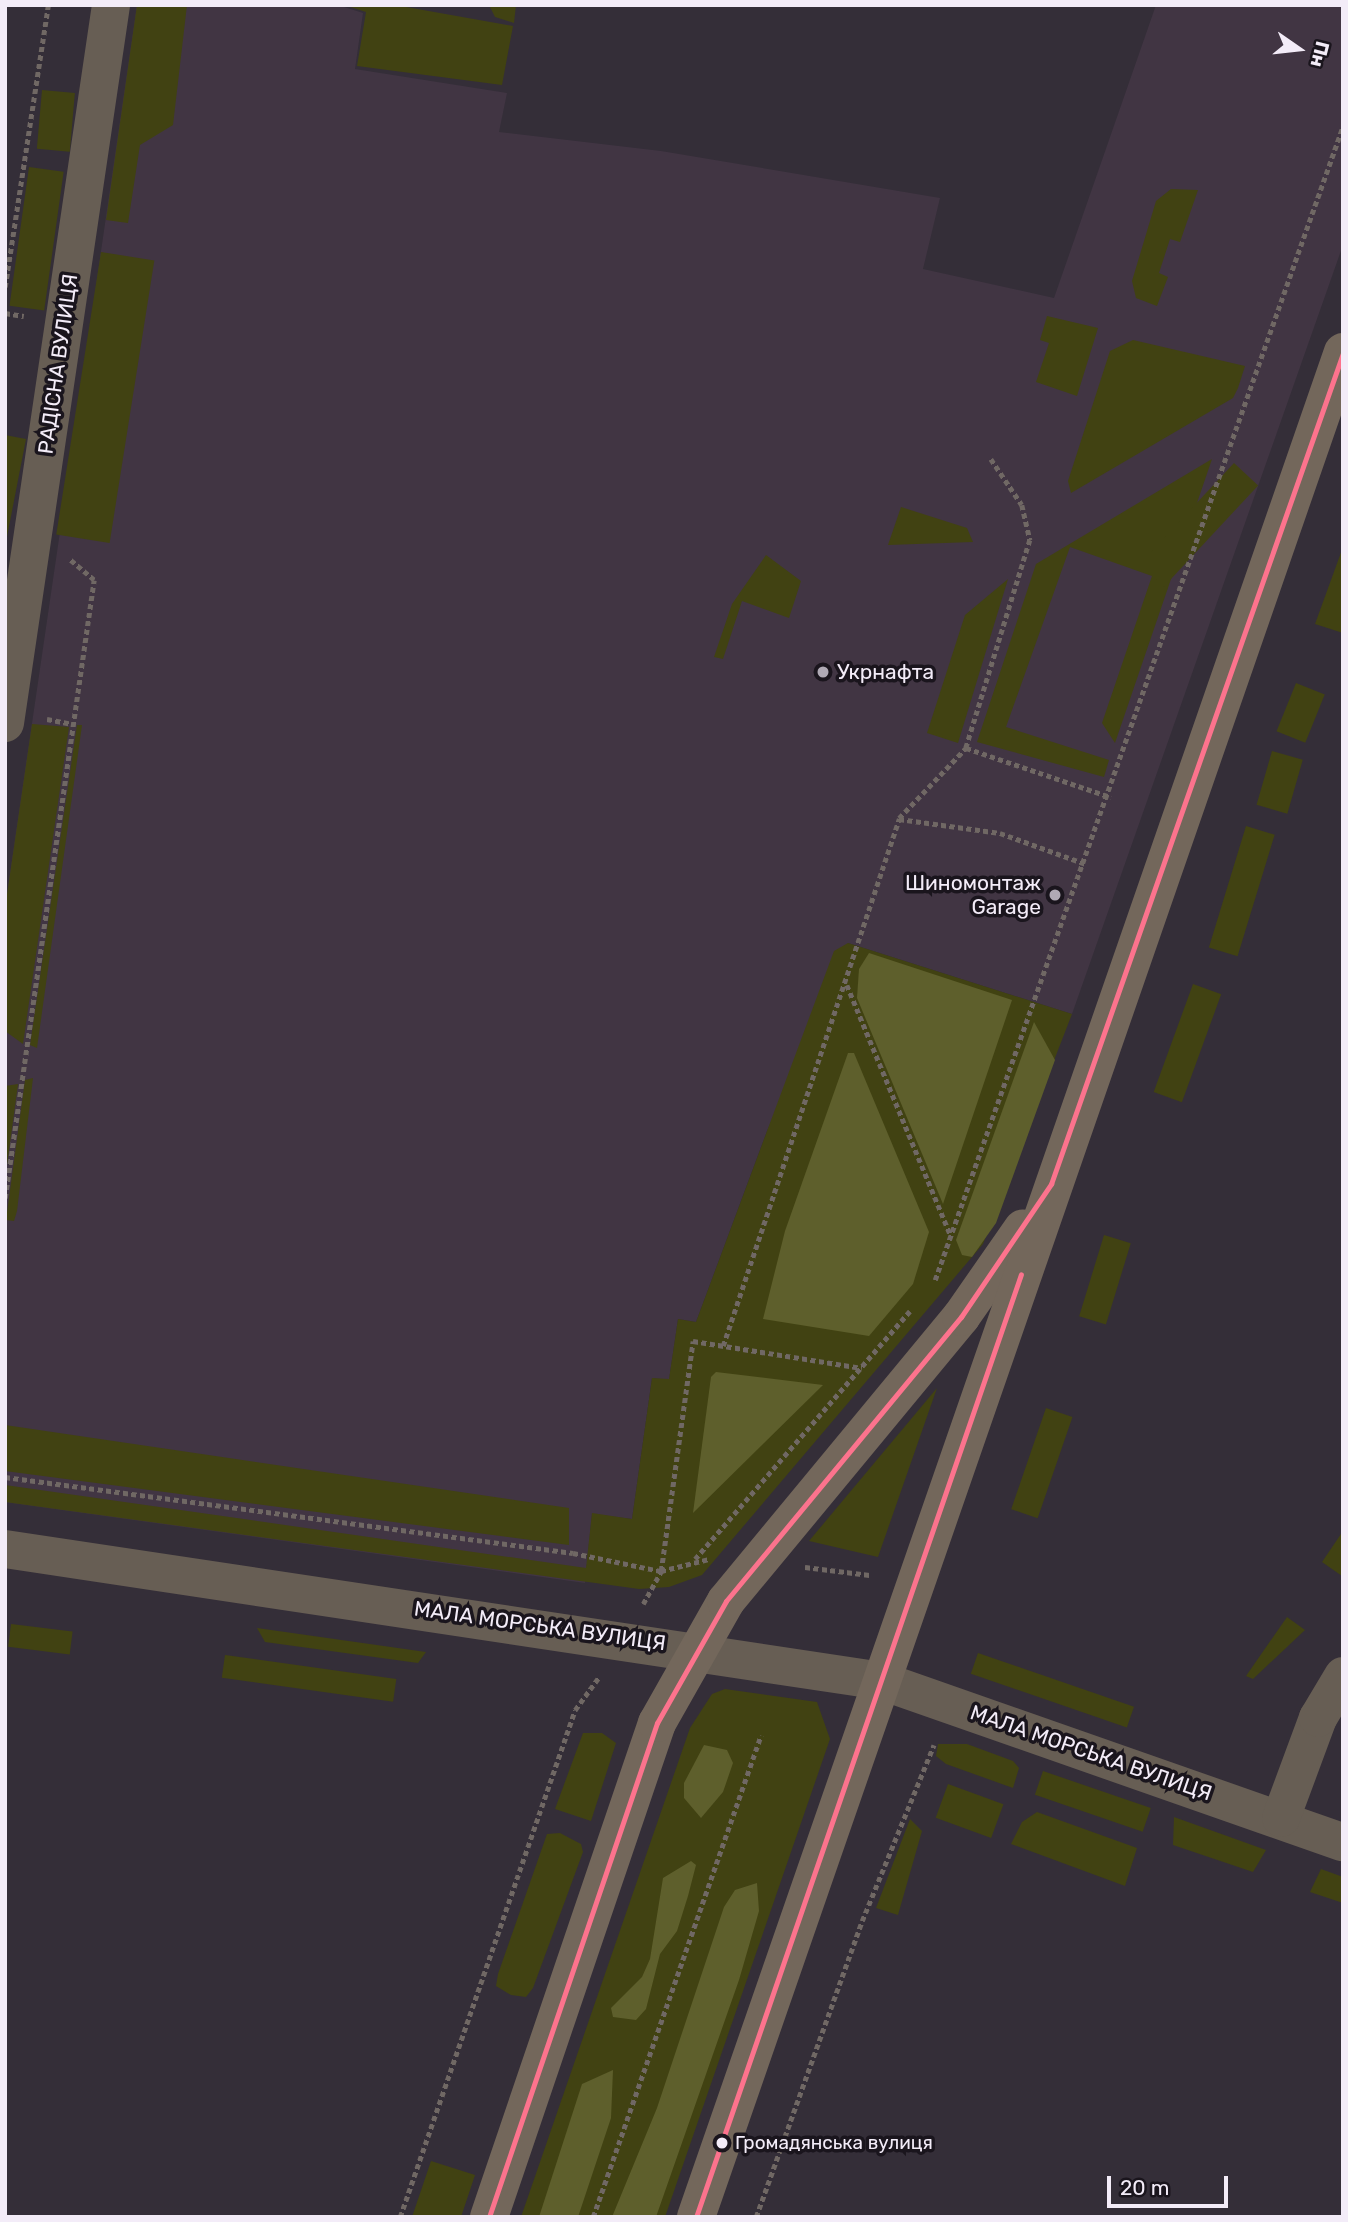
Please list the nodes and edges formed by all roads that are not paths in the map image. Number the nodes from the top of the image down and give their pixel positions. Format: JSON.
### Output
{"nodes":[{"id":1,"x":111,"y":5,"type":"edge"},
{"id":2,"x":1343,"y":352,"type":"edge"},
{"id":3,"x":8,"y":685,"type":"edge"},
{"id":4,"x":5,"y":723,"type":"edge"},
{"id":5,"x":1051,"y":1184,"type":"junction"},
{"id":6,"x":5,"y":1549,"type":"edge"},
{"id":7,"x":700,"y":1648,"type":"junction"},
{"id":8,"x":1343,"y":1676,"type":"edge"},
{"id":9,"x":882,"y":1681,"type":"junction"},
{"id":10,"x":1281,"y":1818,"type":"junction"},
{"id":11,"x":1343,"y":1842,"type":"edge"},
{"id":12,"x":489,"y":2217,"type":"edge"},
{"id":13,"x":696,"y":2217,"type":"edge"}],
"edges":[{"from":1,"to":3,"type":"street","name":"РАДІСНА ВУЛИЦЯ"},
{"from":2,"to":5,"type":"main road"},
{"from":3,"to":4,"type":"street","name":"РАДІСНА ВУЛИЦЯ"},
{"from":5,"to":7,"type":"main road"},
{"from":5,"to":9,"type":"main road"},
{"from":6,"to":7,"type":"street","name":"МАЛА МОРСЬКА ВУЛИЦЯ"},
{"from":7,"to":9,"type":"street","name":"МАЛА МОРСЬКА ВУЛИЦЯ"},
{"from":7,"to":12,"type":"main road"},
{"from":8,"to":10,"type":"street"},
{"from":9,"to":10,"type":"street","name":"МАЛА МОРСЬКА ВУЛИЦЯ"},
{"from":9,"to":13,"type":"main road"},
{"from":10,"to":11,"type":"street","name":"МАЛА МОРСЬКА ВУЛИЦЯ"}]}
